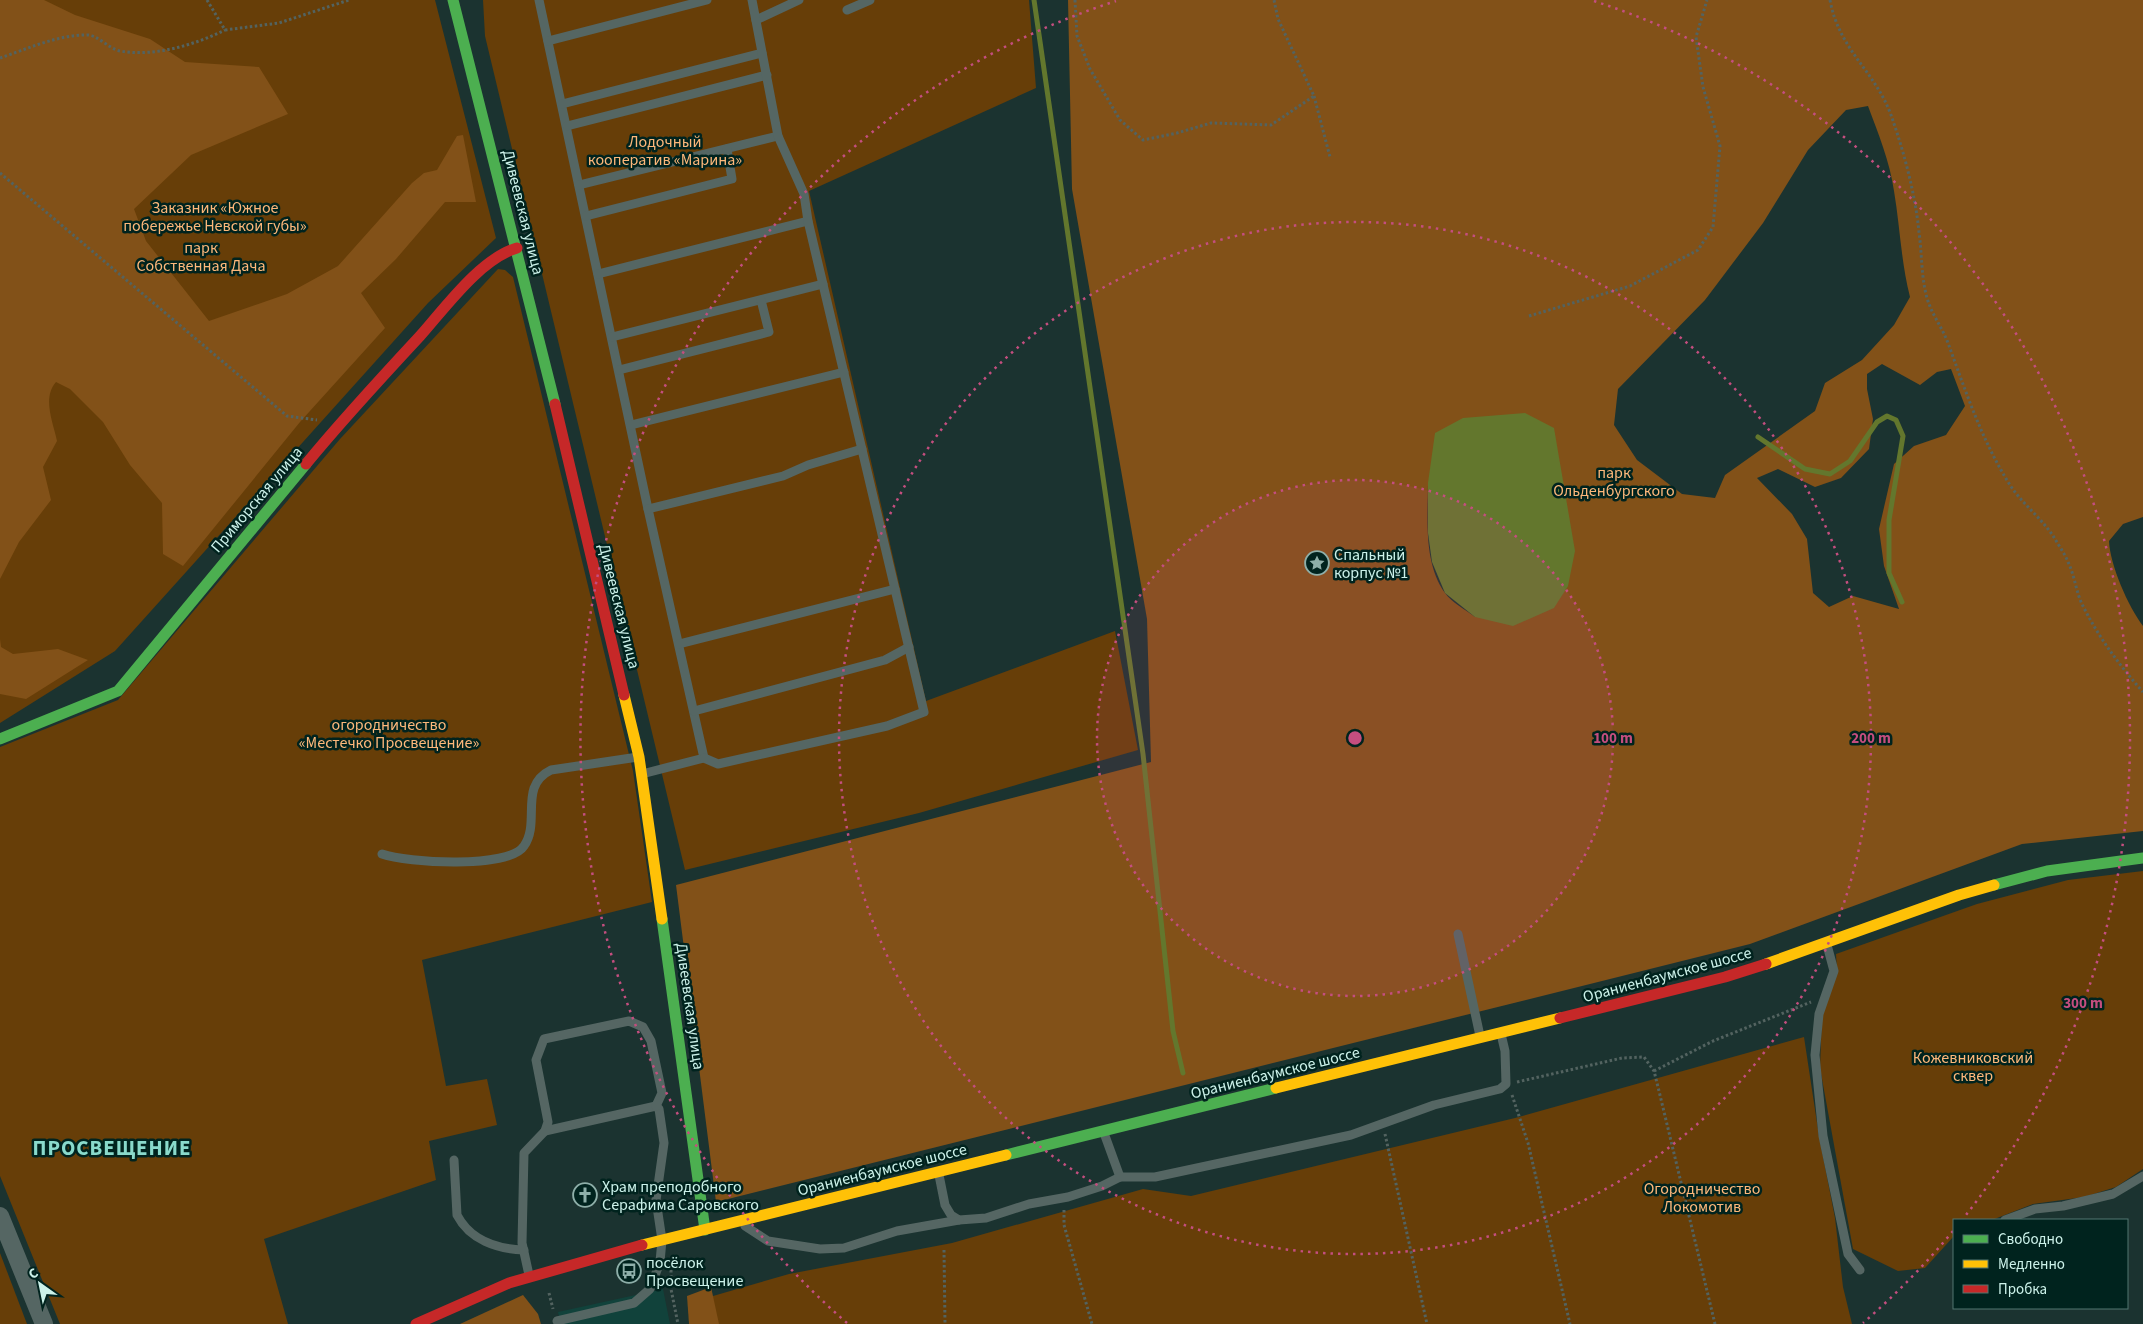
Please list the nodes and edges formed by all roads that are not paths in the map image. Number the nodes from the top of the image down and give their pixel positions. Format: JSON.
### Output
{"nodes":[{"id":1,"x":453,"y":0,"type":"edge"},
{"id":2,"x":539,"y":0,"type":"edge"},
{"id":3,"x":707,"y":0,"type":"edge"},
{"id":4,"x":752,"y":0,"type":"edge"},
{"id":5,"x":799,"y":0,"type":"edge"},
{"id":6,"x":870,"y":0,"type":"edge"},
{"id":7,"x":847,"y":10,"type":"dead end"},
{"id":8,"x":756,"y":20,"type":"junction"},
{"id":9,"x":548,"y":41,"type":"junction"},
{"id":10,"x":762,"y":53,"type":"junction"},
{"id":11,"x":767,"y":75,"type":"junction"},
{"id":12,"x":562,"y":104,"type":"junction"},
{"id":13,"x":567,"y":126,"type":"junction"},
{"id":14,"x":778,"y":136,"type":"junction"},
{"id":15,"x":727,"y":149,"type":"junction"},
{"id":16,"x":580,"y":185,"type":"junction"},
{"id":17,"x":586,"y":216,"type":"junction"},
{"id":18,"x":808,"y":220,"type":"junction"},
{"id":19,"x":517,"y":248,"type":"junction"},
{"id":20,"x":598,"y":274,"type":"junction"},
{"id":21,"x":823,"y":284,"type":"junction"},
{"id":22,"x":761,"y":300,"type":"junction"},
{"id":23,"x":612,"y":337,"type":"junction"},
{"id":24,"x":619,"y":370,"type":"junction"},
{"id":25,"x":844,"y":372,"type":"junction"},
{"id":26,"x":631,"y":425,"type":"junction"},
{"id":27,"x":862,"y":449,"type":"junction"},
{"id":28,"x":648,"y":509,"type":"junction"},
{"id":29,"x":895,"y":589,"type":"junction"},
{"id":30,"x":679,"y":644,"type":"junction"},
{"id":31,"x":909,"y":647,"type":"junction"},
{"id":32,"x":694,"y":711,"type":"junction"},
{"id":33,"x":0,"y":739,"type":"edge"},
{"id":34,"x":639,"y":757,"type":"junction"},
{"id":35,"x":704,"y":758,"type":"junction"},
{"id":36,"x":642,"y":774,"type":"junction"},
{"id":37,"x":382,"y":854,"type":"dead end"},
{"id":38,"x":2143,"y":858,"type":"edge"},
{"id":39,"x":1458,"y":934,"type":"dead end"},
{"id":40,"x":1826,"y":944,"type":"junction"},
{"id":41,"x":1501,"y":1033,"type":"junction"},
{"id":42,"x":1481,"y":1038,"type":"junction"},
{"id":43,"x":656,"y":1106,"type":"junction"},
{"id":44,"x":545,"y":1131,"type":"junction"},
{"id":45,"x":1104,"y":1131,"type":"junction"},
{"id":46,"x":454,"y":1160,"type":"dead end"},
{"id":47,"x":938,"y":1172,"type":"junction"},
{"id":48,"x":2143,"y":1176,"type":"edge"},
{"id":49,"x":1120,"y":1178,"type":"junction"},
{"id":50,"x":0,"y":1216,"type":"edge"},
{"id":51,"x":2008,"y":1219,"type":"edge"},
{"id":52,"x":959,"y":1220,"type":"junction"},
{"id":53,"x":738,"y":1221,"type":"junction"},
{"id":54,"x":705,"y":1230,"type":"junction"},
{"id":55,"x":666,"y":1239,"type":"junction"},
{"id":56,"x":524,"y":1250,"type":"junction"},
{"id":57,"x":1860,"y":1270,"type":"dead end"},
{"id":58,"x":529,"y":1276,"type":"junction"},
{"id":59,"x":557,"y":1321,"type":"road end"},
{"id":60,"x":44,"y":1324,"type":"edge"},
{"id":61,"x":416,"y":1324,"type":"edge"}],
"edges":[{"from":1,"to":19,"type":"street","name":"Дивеевская улица"},
{"from":2,"to":9,"type":"lane"},
{"from":3,"to":9,"type":"lane"},
{"from":4,"to":8,"type":"lane"},
{"from":5,"to":8,"type":"lane"},
{"from":6,"to":7,"type":"lane"},
{"from":8,"to":10,"type":"lane"},
{"from":9,"to":12,"type":"lane"},
{"from":10,"to":11,"type":"lane"},
{"from":10,"to":12,"type":"lane"},
{"from":11,"to":13,"type":"lane"},
{"from":11,"to":14,"type":"lane"},
{"from":12,"to":13,"type":"lane"},
{"from":13,"to":16,"type":"lane"},
{"from":14,"to":15,"type":"lane"},
{"from":14,"to":18,"type":"lane"},
{"from":15,"to":16,"type":"lane"},
{"from":15,"to":17,"type":"lane"},
{"from":16,"to":17,"type":"lane"},
{"from":17,"to":20,"type":"lane"},
{"from":18,"to":20,"type":"lane"},
{"from":18,"to":21,"type":"lane"},
{"from":19,"to":33,"type":"street","name":"Приморская улица"},
{"from":19,"to":34,"type":"street","name":"Дивеевская улица"},
{"from":20,"to":23,"type":"lane"},
{"from":21,"to":22,"type":"lane"},
{"from":21,"to":25,"type":"lane"},
{"from":22,"to":23,"type":"lane"},
{"from":22,"to":24,"type":"lane"},
{"from":23,"to":24,"type":"lane"},
{"from":24,"to":26,"type":"lane"},
{"from":25,"to":26,"type":"lane"},
{"from":25,"to":27,"type":"lane"},
{"from":26,"to":28,"type":"lane"},
{"from":27,"to":28,"type":"lane"},
{"from":27,"to":29,"type":"lane"},
{"from":28,"to":30,"type":"lane"},
{"from":29,"to":30,"type":"lane"},
{"from":29,"to":31,"type":"lane"},
{"from":30,"to":32,"type":"lane"},
{"from":31,"to":32,"type":"lane"},
{"from":31,"to":35,"type":"lane"},
{"from":32,"to":35,"type":"lane"},
{"from":34,"to":36,"type":"street","name":"Дивеевская улица"},
{"from":34,"to":37,"type":"lane"},
{"from":35,"to":36,"type":"lane"},
{"from":36,"to":54,"type":"street","name":"Дивеевская улица"},
{"from":38,"to":40,"type":"street","name":"Ораниенбаумское шоссе"},
{"from":39,"to":42,"type":"lane"},
{"from":40,"to":41,"type":"street","name":"Ораниенбаумское шоссе"},
{"from":40,"to":57,"type":"lane"},
{"from":41,"to":42,"type":"street","name":"Ораниенбаумское шоссе"},
{"from":41,"to":49,"type":"lane"},
{"from":42,"to":45,"type":"street","name":"Ораниенбаумское шоссе"},
{"from":43,"to":44,"type":"lane"},
{"from":43,"to":44,"type":"lane"},
{"from":43,"to":55,"type":"lane"},
{"from":44,"to":56,"type":"lane"},
{"from":45,"to":47,"type":"street","name":"Ораниенбаумское шоссе"},
{"from":45,"to":49,"type":"lane"},
{"from":46,"to":56,"type":"lane"},
{"from":47,"to":52,"type":"lane"},
{"from":47,"to":53,"type":"street","name":"Ораниенбаумское шоссе"},
{"from":48,"to":51,"type":"lane"},
{"from":49,"to":52,"type":"lane"},
{"from":50,"to":60,"type":"street"},
{"from":52,"to":53,"type":"lane"},
{"from":53,"to":54,"type":"street","name":"Ораниенбаумское шоссе"},
{"from":54,"to":55,"type":"street","name":"Ораниенбаумское шоссе"},
{"from":55,"to":58,"type":"street","name":"Ораниенбаумское шоссе"},
{"from":55,"to":59,"type":"lane"},
{"from":56,"to":58,"type":"lane"},
{"from":58,"to":61,"type":"street","name":"Ораниенбаумское шоссе"}]}
